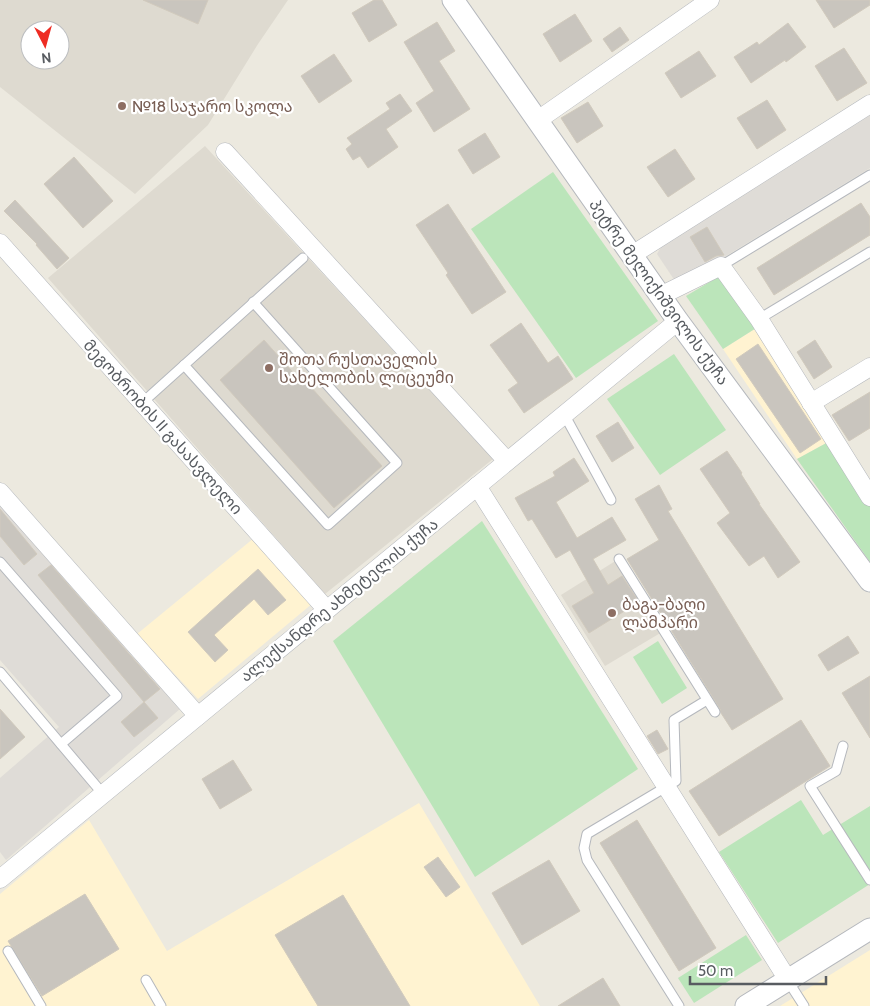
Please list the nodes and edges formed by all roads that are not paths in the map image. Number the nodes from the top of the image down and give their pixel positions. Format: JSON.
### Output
{"nodes":[{"id":1,"x":453,"y":0,"type":"edge"},
{"id":2,"x":710,"y":0,"type":"edge"},
{"id":3,"x":870,"y":104,"type":"edge"},
{"id":4,"x":538,"y":120,"type":"junction"},
{"id":5,"x":225,"y":152,"type":"dead end"},
{"id":6,"x":870,"y":175,"type":"edge"},
{"id":7,"x":0,"y":243,"type":"edge"},
{"id":8,"x":870,"y":252,"type":"edge"},
{"id":9,"x":632,"y":255,"type":"junction"},
{"id":10,"x":303,"y":258,"type":"dead end"},
{"id":11,"x":721,"y":266,"type":"junction"},
{"id":12,"x":660,"y":296,"type":"junction"},
{"id":13,"x":253,"y":302,"type":"junction"},
{"id":14,"x":759,"y":319,"type":"junction"},
{"id":15,"x":678,"y":321,"type":"junction"},
{"id":16,"x":184,"y":365,"type":"junction"},
{"id":17,"x":870,"y":367,"type":"edge"},
{"id":18,"x":142,"y":403,"type":"junction"},
{"id":19,"x":811,"y":403,"type":"junction"},
{"id":20,"x":564,"y":414,"type":"junction"},
{"id":21,"x":507,"y":461,"type":"junction"},
{"id":22,"x":477,"y":486,"type":"junction"},
{"id":23,"x":0,"y":492,"type":"edge"},
{"id":24,"x":870,"y":497,"type":"edge"},
{"id":25,"x":611,"y":500,"type":"dead end"},
{"id":26,"x":619,"y":559,"type":"dead end"},
{"id":27,"x":0,"y":562,"type":"edge"},
{"id":28,"x":870,"y":581,"type":"edge"},
{"id":29,"x":327,"y":610,"type":"junction"},
{"id":30,"x":0,"y":672,"type":"edge"},
{"id":31,"x":707,"y":700,"type":"junction"},
{"id":32,"x":715,"y":712,"type":"dead end"},
{"id":33,"x":198,"y":716,"type":"junction"},
{"id":34,"x":61,"y":744,"type":"junction"},
{"id":35,"x":843,"y":746,"type":"dead end"},
{"id":36,"x":666,"y":787,"type":"junction"},
{"id":37,"x":103,"y":794,"type":"junction"},
{"id":38,"x":2,"y":872,"type":"edge"},
{"id":39,"x":870,"y":880,"type":"edge"},
{"id":40,"x":870,"y":929,"type":"edge"},
{"id":41,"x":8,"y":951,"type":"dead end"},
{"id":42,"x":146,"y":980,"type":"dead end"},
{"id":43,"x":788,"y":980,"type":"junction"},
{"id":44,"x":41,"y":1006,"type":"edge"},
{"id":45,"x":161,"y":1006,"type":"edge"},
{"id":46,"x":679,"y":1006,"type":"edge"},
{"id":47,"x":746,"y":1006,"type":"edge"},
{"id":48,"x":804,"y":1006,"type":"edge"}],
"edges":[{"from":1,"to":4,"type":"street","name":"პეტრე მელიქიშვილის ქუჩა"},
{"from":2,"to":4,"type":"street"},
{"from":3,"to":9,"type":"street"},
{"from":4,"to":9,"type":"street","name":"პეტრე მელიქიშვილის ქუჩა"},
{"from":5,"to":21,"type":"street"},
{"from":6,"to":11,"type":"lane"},
{"from":7,"to":18,"type":"street","name":"მეგობრობის II გასასვლელი"},
{"from":8,"to":14,"type":"lane"},
{"from":9,"to":12,"type":"street","name":"პეტრე მელიქიშვილის ქუჩა"},
{"from":10,"to":13,"type":"lane"},
{"from":11,"to":12,"type":"street"},
{"from":11,"to":14,"type":"street"},
{"from":12,"to":15,"type":"street","name":"პეტრე მელიქიშვილის ქუჩა"},
{"from":13,"to":16,"type":"lane"},
{"from":13,"to":16,"type":"lane"},
{"from":14,"to":19,"type":"street"},
{"from":15,"to":20,"type":"street","name":"ალექსანდრე ახმეტელის ქუჩა"},
{"from":15,"to":28,"type":"street","name":"პეტრე მელიქიშვილის ქუჩა"},
{"from":16,"to":18,"type":"lane"},
{"from":17,"to":19,"type":"street"},
{"from":18,"to":29,"type":"street","name":"მეგობრობის II გასასვლელი"},
{"from":19,"to":24,"type":"street"},
{"from":20,"to":21,"type":"street","name":"ალექსანდრე ახმეტელის ქუჩა"},
{"from":20,"to":25,"type":"lane"},
{"from":21,"to":22,"type":"street","name":"ალექსანდრე ახმეტელის ქუჩა"},
{"from":22,"to":29,"type":"street","name":"ალექსანდრე ახმეტელის ქუჩა"},
{"from":22,"to":36,"type":"street"},
{"from":23,"to":33,"type":"street"},
{"from":26,"to":31,"type":"lane"},
{"from":27,"to":34,"type":"lane"},
{"from":29,"to":33,"type":"street","name":"ალექსანდრე ახმეტელის ქუჩა"},
{"from":30,"to":34,"type":"lane"},
{"from":31,"to":32,"type":"lane"},
{"from":31,"to":36,"type":"lane"},
{"from":33,"to":37,"type":"street","name":"ალექსანდრე ახმეტელის ქუჩა"},
{"from":34,"to":37,"type":"lane"},
{"from":35,"to":39,"type":"lane"},
{"from":36,"to":43,"type":"street"},
{"from":36,"to":46,"type":"lane"},
{"from":37,"to":38,"type":"street","name":"ალექსანდრე ახმეტელის ქუჩა"},
{"from":40,"to":43,"type":"street"},
{"from":41,"to":44,"type":"lane"},
{"from":42,"to":45,"type":"lane"},
{"from":43,"to":47,"type":"street"},
{"from":43,"to":48,"type":"lane"}]}
